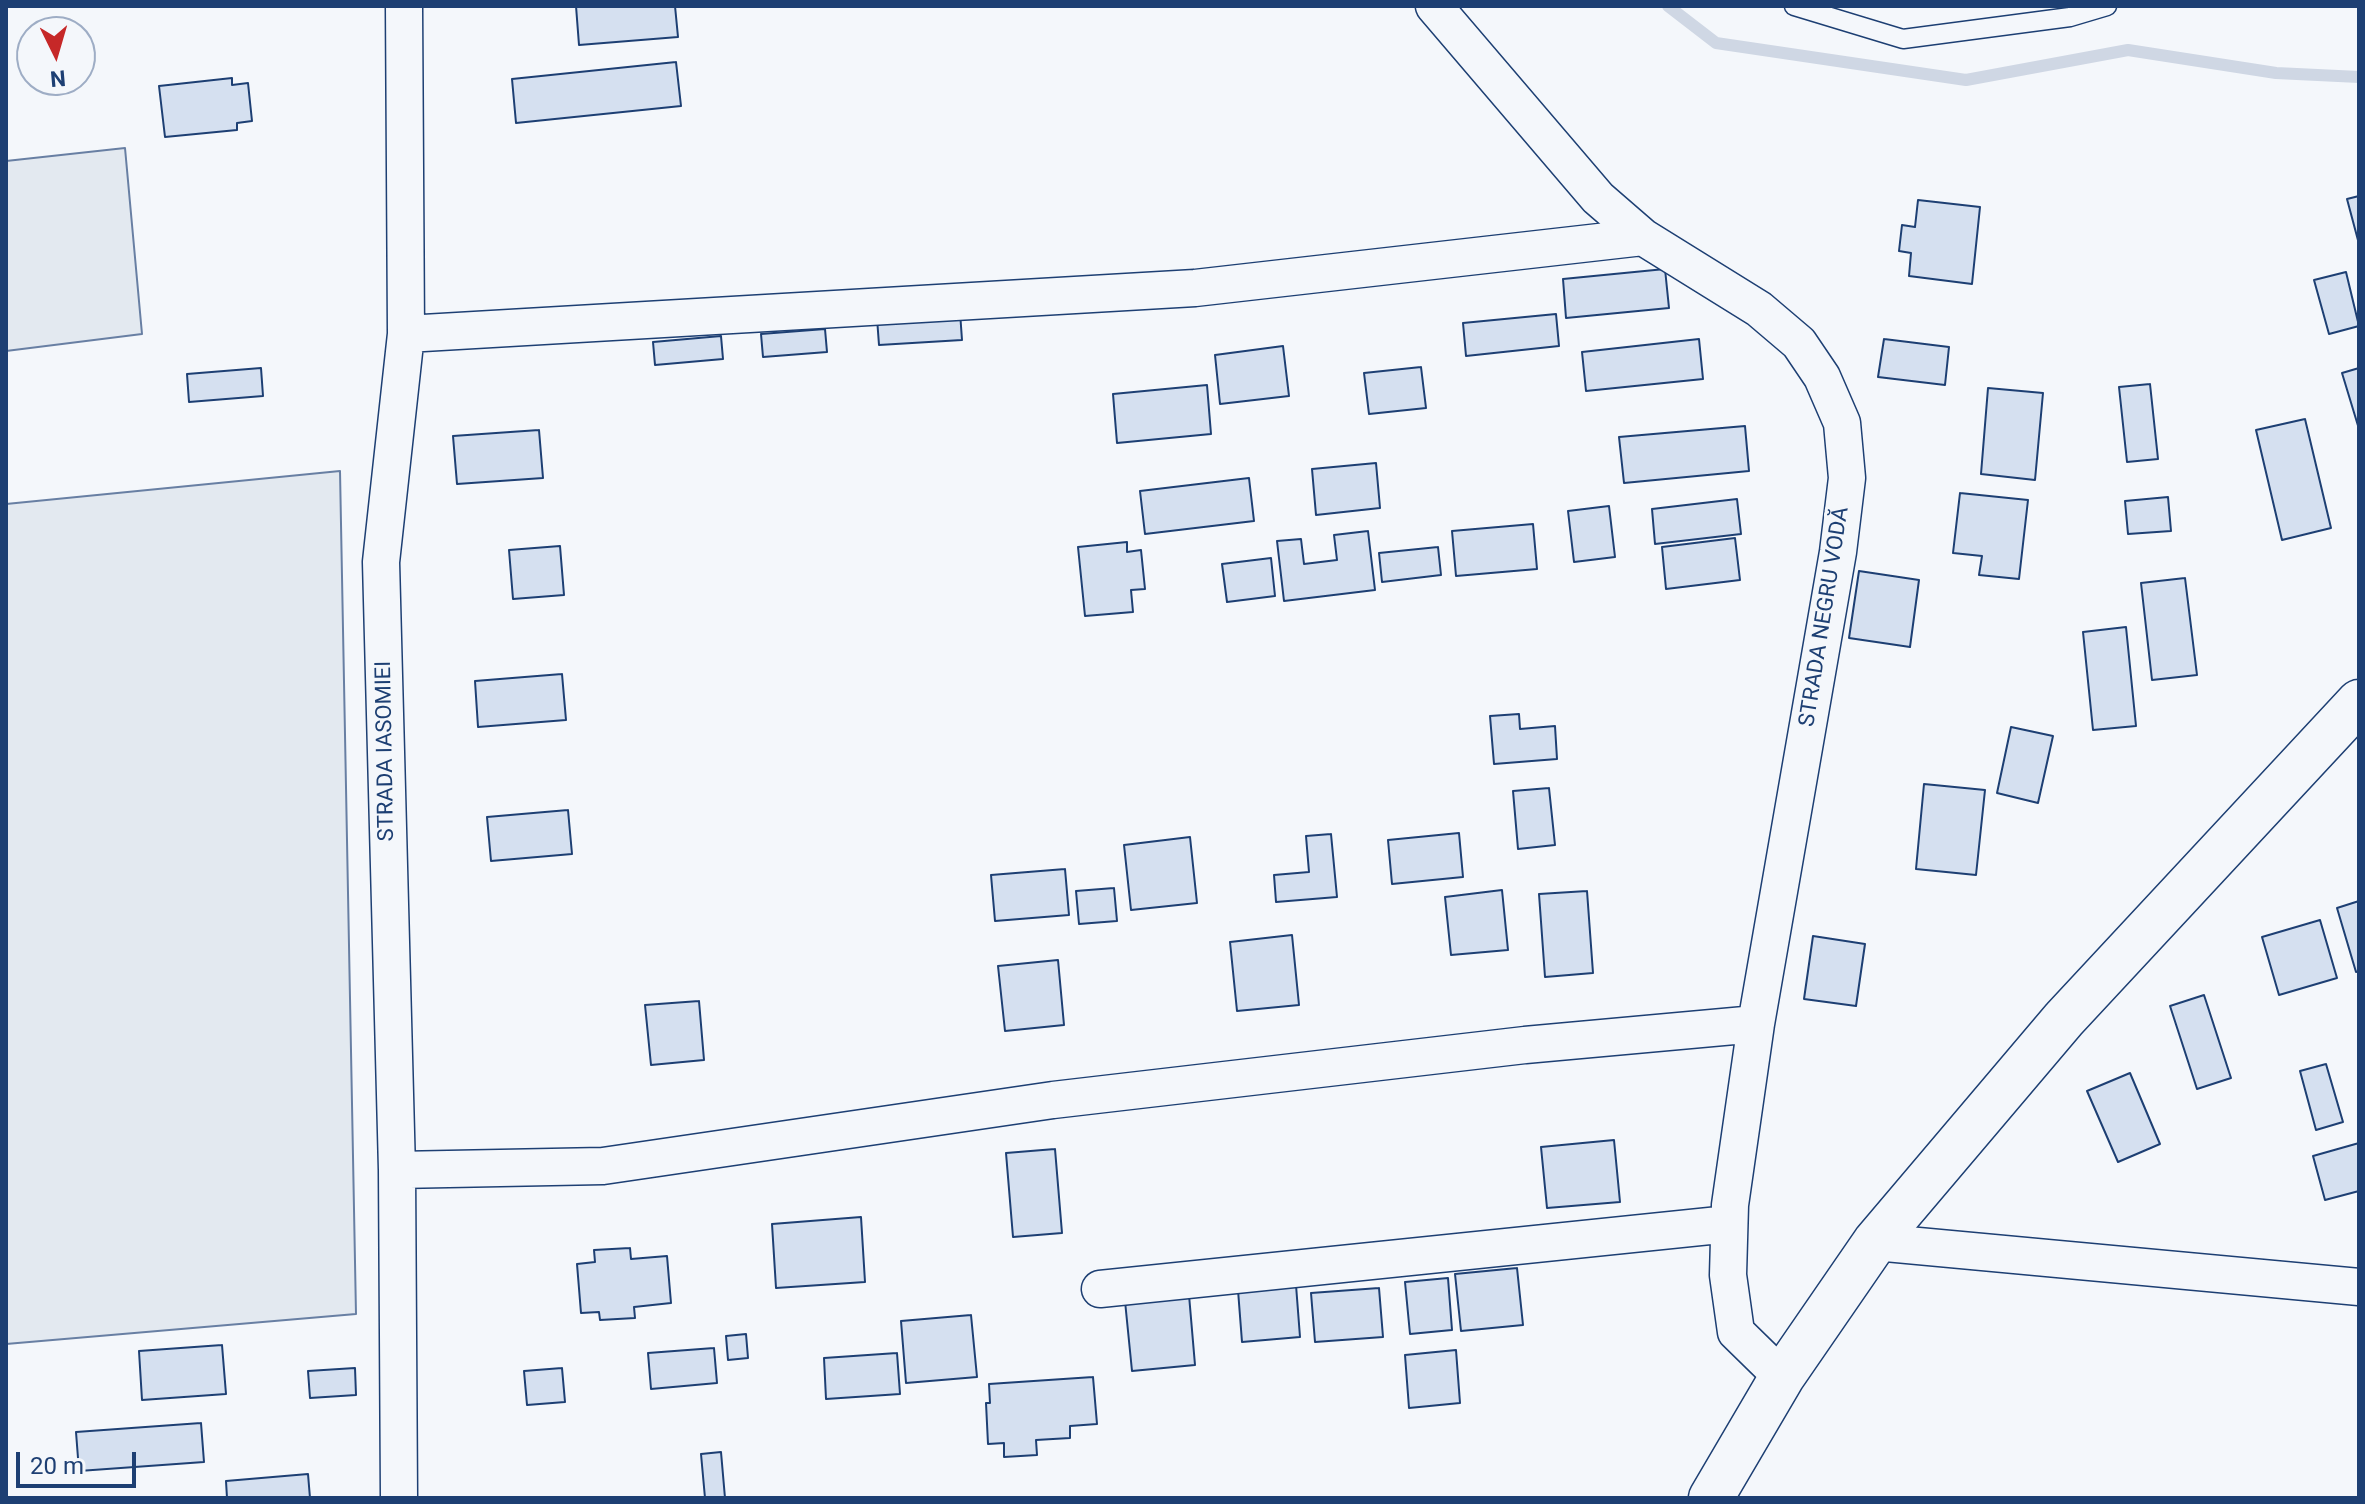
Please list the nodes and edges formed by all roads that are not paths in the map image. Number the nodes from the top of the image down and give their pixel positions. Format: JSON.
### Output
{"nodes":[{"id":1,"x":404,"y":6,"type":"edge"},
{"id":2,"x":1434,"y":6,"type":"edge"},
{"id":3,"x":1794,"y":6,"type":"edge"},
{"id":4,"x":2107,"y":6,"type":"edge"},
{"id":5,"x":1643,"y":237,"type":"junction"},
{"id":6,"x":406,"y":334,"type":"junction"},
{"id":7,"x":2359,"y":702,"type":"edge"},
{"id":8,"x":1756,"y":1024,"type":"junction"},
{"id":9,"x":397,"y":1170,"type":"junction"},
{"id":10,"x":1729,"y":1224,"type":"junction"},
{"id":11,"x":1875,"y":1242,"type":"junction"},
{"id":12,"x":2359,"y":1287,"type":"edge"},
{"id":13,"x":1100,"y":1289,"type":"dead end"},
{"id":14,"x":1782,"y":1377,"type":"junction"},
{"id":15,"x":399,"y":1498,"type":"edge"},
{"id":16,"x":1711,"y":1498,"type":"edge"}],
"edges":[{"from":1,"to":6,"type":"street","name":"STRADA IASOMIEI"},
{"from":2,"to":5,"type":"street","name":"STRADA NEGRU VODĂ"},
{"from":3,"to":4,"type":"lane"},
{"from":5,"to":6,"type":"street"},
{"from":5,"to":8,"type":"street","name":"STRADA NEGRU VODĂ"},
{"from":6,"to":9,"type":"street","name":"STRADA IASOMIEI"},
{"from":7,"to":11,"type":"street"},
{"from":8,"to":9,"type":"street"},
{"from":8,"to":10,"type":"street","name":"STRADA NEGRU VODĂ"},
{"from":9,"to":15,"type":"street","name":"STRADA IASOMIEI"},
{"from":10,"to":13,"type":"street"},
{"from":10,"to":14,"type":"street","name":"STRADA NEGRU VODĂ"},
{"from":11,"to":12,"type":"street"},
{"from":11,"to":14,"type":"street"},
{"from":14,"to":16,"type":"street"}]}
